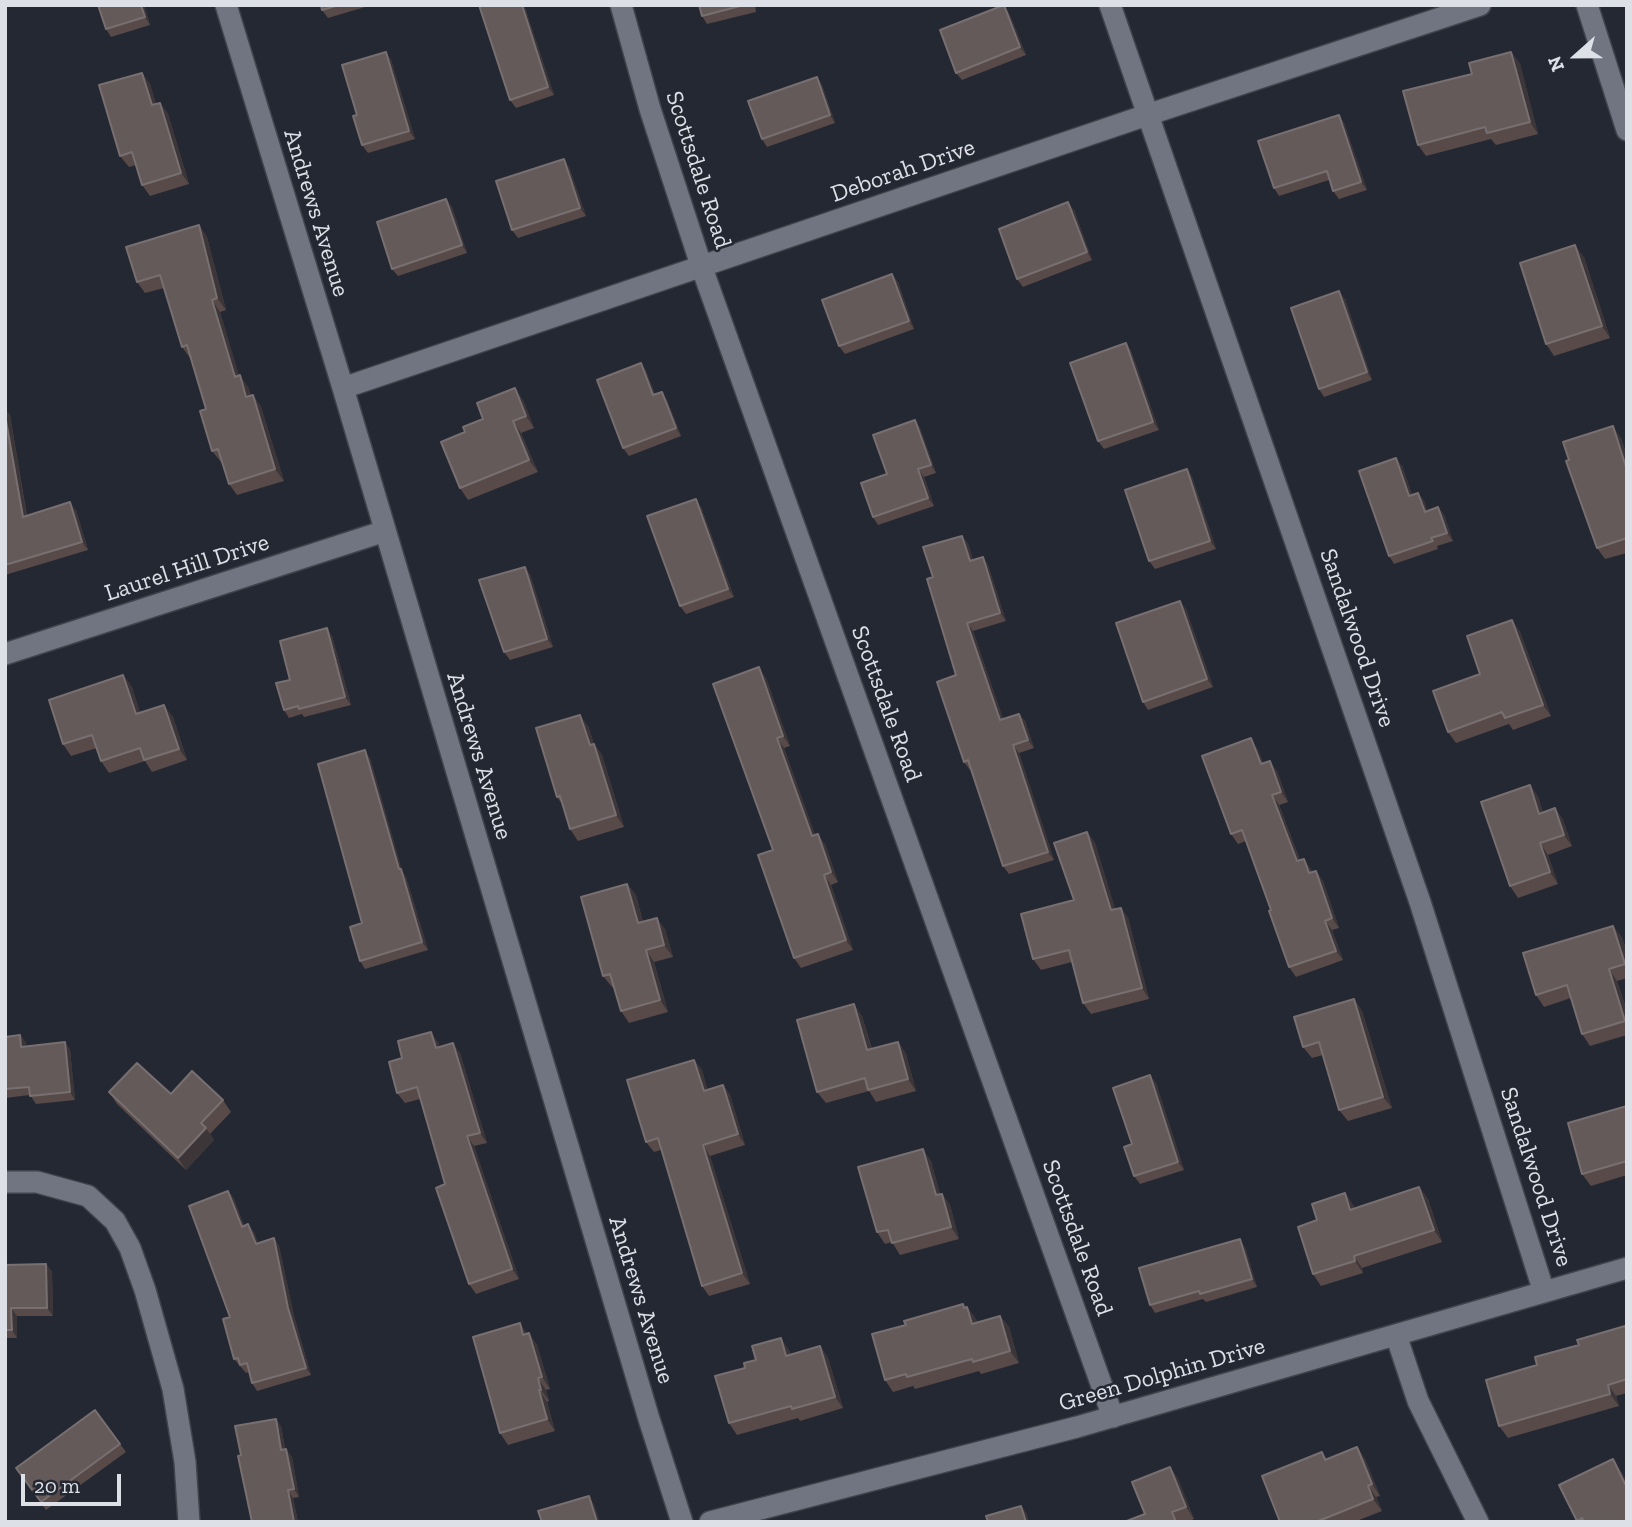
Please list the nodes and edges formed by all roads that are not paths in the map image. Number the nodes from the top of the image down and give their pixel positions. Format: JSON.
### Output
{"nodes":[{"id":1,"x":226,"y":5,"type":"edge"},
{"id":2,"x":621,"y":5,"type":"edge"},
{"id":3,"x":1110,"y":5,"type":"edge"},
{"id":4,"x":1480,"y":5,"type":"edge"},
{"id":5,"x":1587,"y":5,"type":"edge"},
{"id":6,"x":1147,"y":115,"type":"junction"},
{"id":7,"x":1627,"y":130,"type":"edge"},
{"id":8,"x":702,"y":268,"type":"junction"},
{"id":9,"x":343,"y":388,"type":"junction"},
{"id":10,"x":385,"y":531,"type":"junction"},
{"id":11,"x":5,"y":654,"type":"edge"},
{"id":12,"x":5,"y":1182,"type":"edge"},
{"id":13,"x":1627,"y":1268,"type":"edge"},
{"id":14,"x":1544,"y":1292,"type":"junction"},
{"id":15,"x":1396,"y":1335,"type":"junction"},
{"id":16,"x":1113,"y":1417,"type":"junction"},
{"id":17,"x":189,"y":1522,"type":"edge"},
{"id":18,"x":682,"y":1522,"type":"edge"},
{"id":19,"x":710,"y":1522,"type":"edge"},
{"id":20,"x":1478,"y":1522,"type":"edge"}],
"edges":[{"from":1,"to":9,"type":"street","name":"Andrews Avenue"},
{"from":2,"to":8,"type":"street","name":"Scottsdale Road"},
{"from":3,"to":6,"type":"street","name":"Sandalwood Drive"},
{"from":4,"to":6,"type":"street","name":"Deborah Drive"},
{"from":5,"to":7,"type":"street"},
{"from":6,"to":8,"type":"street","name":"Deborah Drive"},
{"from":6,"to":14,"type":"street","name":"Sandalwood Drive"},
{"from":8,"to":9,"type":"street","name":"Deborah Drive"},
{"from":8,"to":16,"type":"street","name":"Scottsdale Road"},
{"from":9,"to":10,"type":"street","name":"Andrews Avenue"},
{"from":10,"to":11,"type":"street","name":"Laurel Hill Drive"},
{"from":10,"to":18,"type":"street","name":"Andrews Avenue"},
{"from":12,"to":17,"type":"street"},
{"from":13,"to":14,"type":"street","name":"Green Dolphin Drive"},
{"from":14,"to":15,"type":"street","name":"Green Dolphin Drive"},
{"from":15,"to":16,"type":"street","name":"Green Dolphin Drive"},
{"from":15,"to":20,"type":"street"},
{"from":16,"to":19,"type":"street","name":"Green Dolphin Drive"}]}
